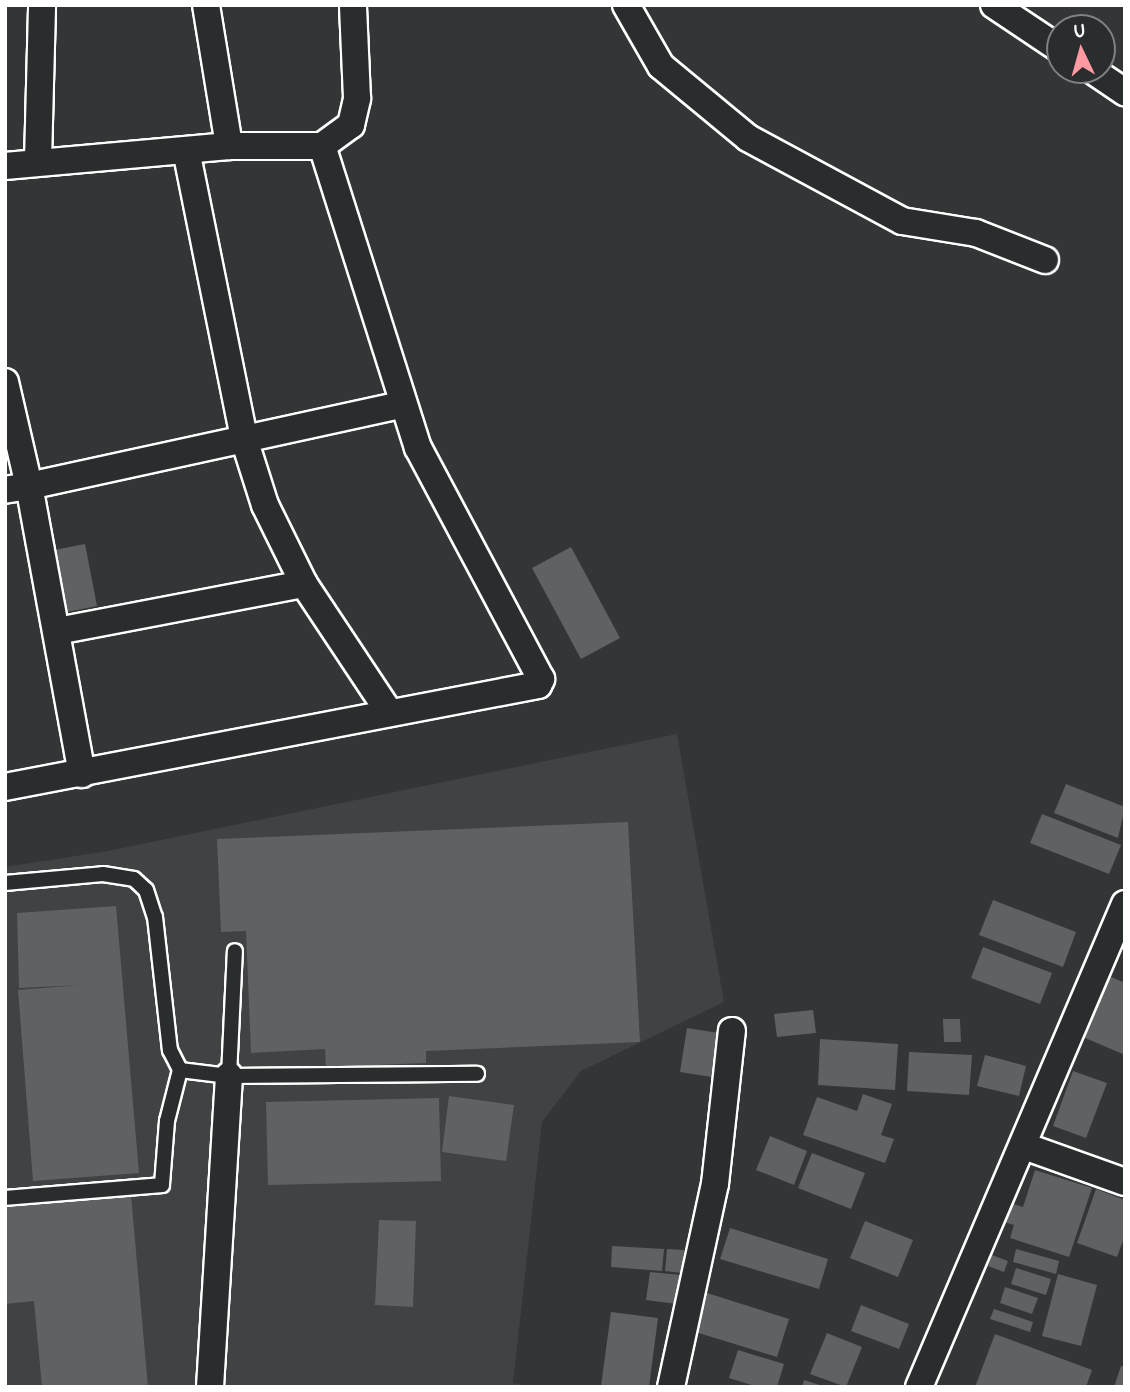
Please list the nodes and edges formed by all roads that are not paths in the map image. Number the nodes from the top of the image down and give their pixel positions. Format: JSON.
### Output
{"nodes":[{"id":1,"x":42,"y":5,"type":"edge"},
{"id":2,"x":206,"y":5,"type":"edge"},
{"id":3,"x":353,"y":5,"type":"edge"},
{"id":4,"x":626,"y":5,"type":"edge"},
{"id":5,"x":994,"y":5,"type":"edge"},
{"id":6,"x":1046,"y":40,"type":"edge"},
{"id":7,"x":322,"y":145,"type":"junction"},
{"id":8,"x":229,"y":146,"type":"junction"},
{"id":9,"x":186,"y":150,"type":"junction"},
{"id":10,"x":38,"y":161,"type":"junction"},
{"id":11,"x":5,"y":166,"type":"edge"},
{"id":12,"x":1045,"y":260,"type":"dead end"},
{"id":13,"x":5,"y":382,"type":"edge"},
{"id":14,"x":402,"y":405,"type":"junction"},
{"id":15,"x":245,"y":442,"type":"junction"},
{"id":16,"x":17,"y":488,"type":"edge"},
{"id":17,"x":304,"y":584,"type":"junction"},
{"id":18,"x":57,"y":631,"type":"junction"},
{"id":19,"x":389,"y":712,"type":"junction"},
{"id":20,"x":82,"y":774,"type":"junction"},
{"id":21,"x":5,"y":787,"type":"edge"},
{"id":22,"x":5,"y":883,"type":"edge"},
{"id":23,"x":1125,"y":904,"type":"edge"},
{"id":24,"x":235,"y":951,"type":"dead end"},
{"id":25,"x":1115,"y":959,"type":"edge"},
{"id":26,"x":732,"y":1031,"type":"dead end"},
{"id":27,"x":180,"y":1070,"type":"junction"},
{"id":28,"x":477,"y":1074,"type":"dead end"},
{"id":29,"x":229,"y":1076,"type":"junction"},
{"id":30,"x":1024,"y":1146,"type":"junction"},
{"id":31,"x":1125,"y":1182,"type":"edge"},
{"id":32,"x":5,"y":1198,"type":"edge"},
{"id":33,"x":210,"y":1387,"type":"edge"},
{"id":34,"x":671,"y":1387,"type":"edge"},
{"id":35,"x":919,"y":1387,"type":"edge"}],
"edges":[{"from":1,"to":10,"type":"street"},
{"from":2,"to":8,"type":"street"},
{"from":3,"to":7,"type":"street"},
{"from":4,"to":12,"type":"street"},
{"from":5,"to":6,"type":"street"},
{"from":7,"to":8,"type":"street"},
{"from":7,"to":14,"type":"street"},
{"from":8,"to":9,"type":"street"},
{"from":9,"to":10,"type":"street"},
{"from":9,"to":15,"type":"street"},
{"from":10,"to":11,"type":"street"},
{"from":13,"to":16,"type":"street"},
{"from":14,"to":15,"type":"street"},
{"from":14,"to":19,"type":"street"},
{"from":15,"to":16,"type":"street"},
{"from":15,"to":17,"type":"street"},
{"from":16,"to":18,"type":"street"},
{"from":17,"to":18,"type":"street"},
{"from":17,"to":19,"type":"street"},
{"from":18,"to":20,"type":"street"},
{"from":19,"to":20,"type":"street"},
{"from":20,"to":21,"type":"street"},
{"from":22,"to":27,"type":"lane"},
{"from":23,"to":25,"type":"street"},
{"from":24,"to":29,"type":"lane"},
{"from":25,"to":30,"type":"street"},
{"from":26,"to":34,"type":"street"},
{"from":27,"to":29,"type":"lane"},
{"from":27,"to":32,"type":"lane"},
{"from":28,"to":29,"type":"lane"},
{"from":29,"to":33,"type":"street"},
{"from":30,"to":31,"type":"street"},
{"from":30,"to":35,"type":"street"}]}
